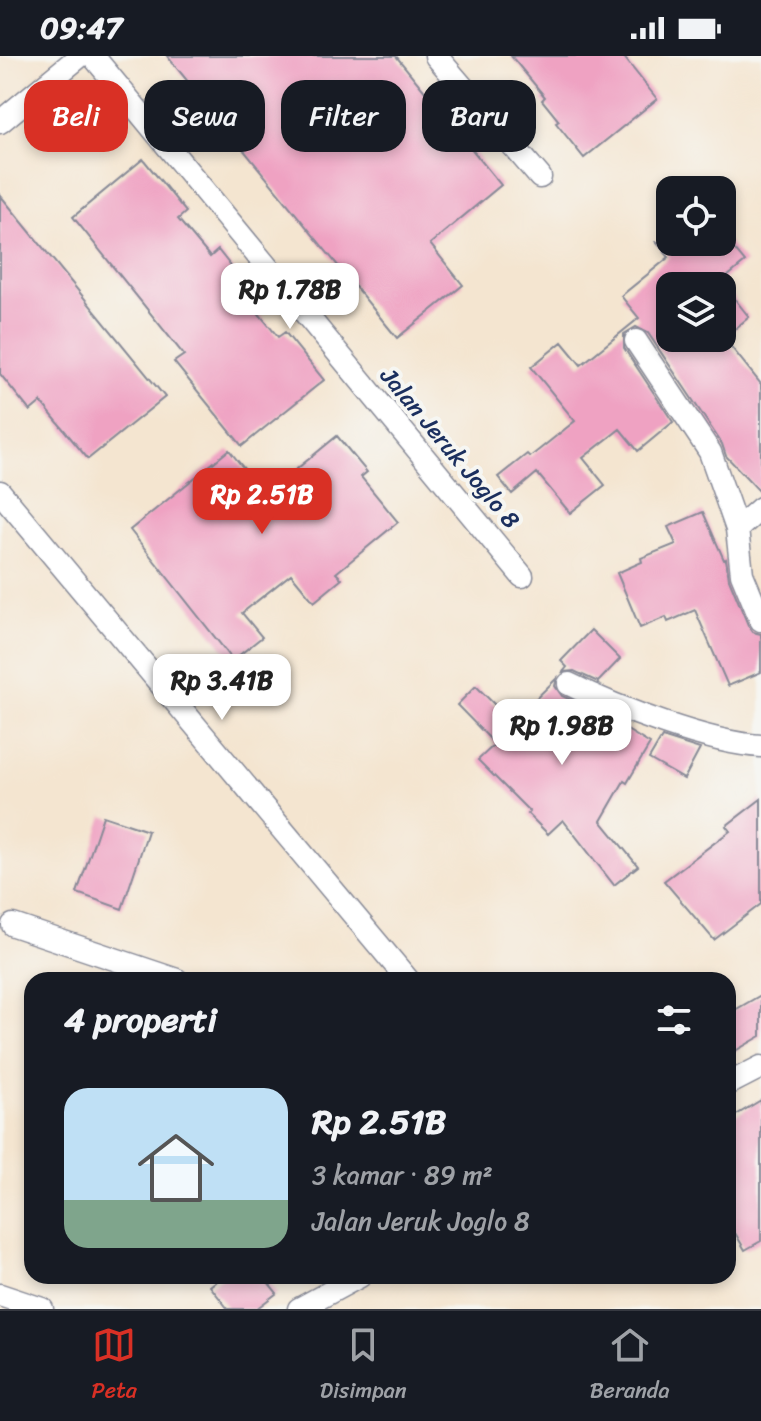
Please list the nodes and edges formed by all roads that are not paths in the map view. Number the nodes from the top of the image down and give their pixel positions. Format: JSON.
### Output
{"nodes":[{"id":1,"x":80,"y":56,"type":"edge"},
{"id":2,"x":93,"y":56,"type":"edge"},
{"id":3,"x":436,"y":56,"type":"edge"},
{"id":4,"x":0,"y":122,"type":"edge"},
{"id":5,"x":540,"y":177,"type":"dead end"},
{"id":6,"x":636,"y":341,"type":"dead end"},
{"id":7,"x":2,"y":498,"type":"edge"},
{"id":8,"x":761,"y":508,"type":"edge"},
{"id":9,"x":737,"y":529,"type":"junction"},
{"id":10,"x":522,"y":576,"type":"dead end"},
{"id":11,"x":761,"y":620,"type":"edge"},
{"id":12,"x":569,"y":684,"type":"dead end"},
{"id":13,"x":761,"y":746,"type":"edge"},
{"id":14,"x":13,"y":925,"type":"dead end"},
{"id":15,"x":153,"y":972,"type":"edge"},
{"id":16,"x":401,"y":972,"type":"edge"},
{"id":17,"x":761,"y":1067,"type":"edge"},
{"id":18,"x":736,"y":1080,"type":"edge"},
{"id":19,"x":345,"y":1284,"type":"edge"},
{"id":20,"x":0,"y":1295,"type":"edge"},
{"id":21,"x":42,"y":1309,"type":"edge"},
{"id":22,"x":299,"y":1309,"type":"edge"}],
"edges":[{"from":1,"to":4,"type":"street"},
{"from":2,"to":10,"type":"street","name":"Jalan Jeruk Joglo 8"},
{"from":3,"to":5,"type":"street"},
{"from":6,"to":9,"type":"street"},
{"from":7,"to":16,"type":"street"},
{"from":8,"to":9,"type":"street"},
{"from":9,"to":11,"type":"street"},
{"from":12,"to":13,"type":"street"},
{"from":14,"to":15,"type":"street"},
{"from":17,"to":18,"type":"street"},
{"from":19,"to":22,"type":"street"},
{"from":20,"to":21,"type":"street"}]}
